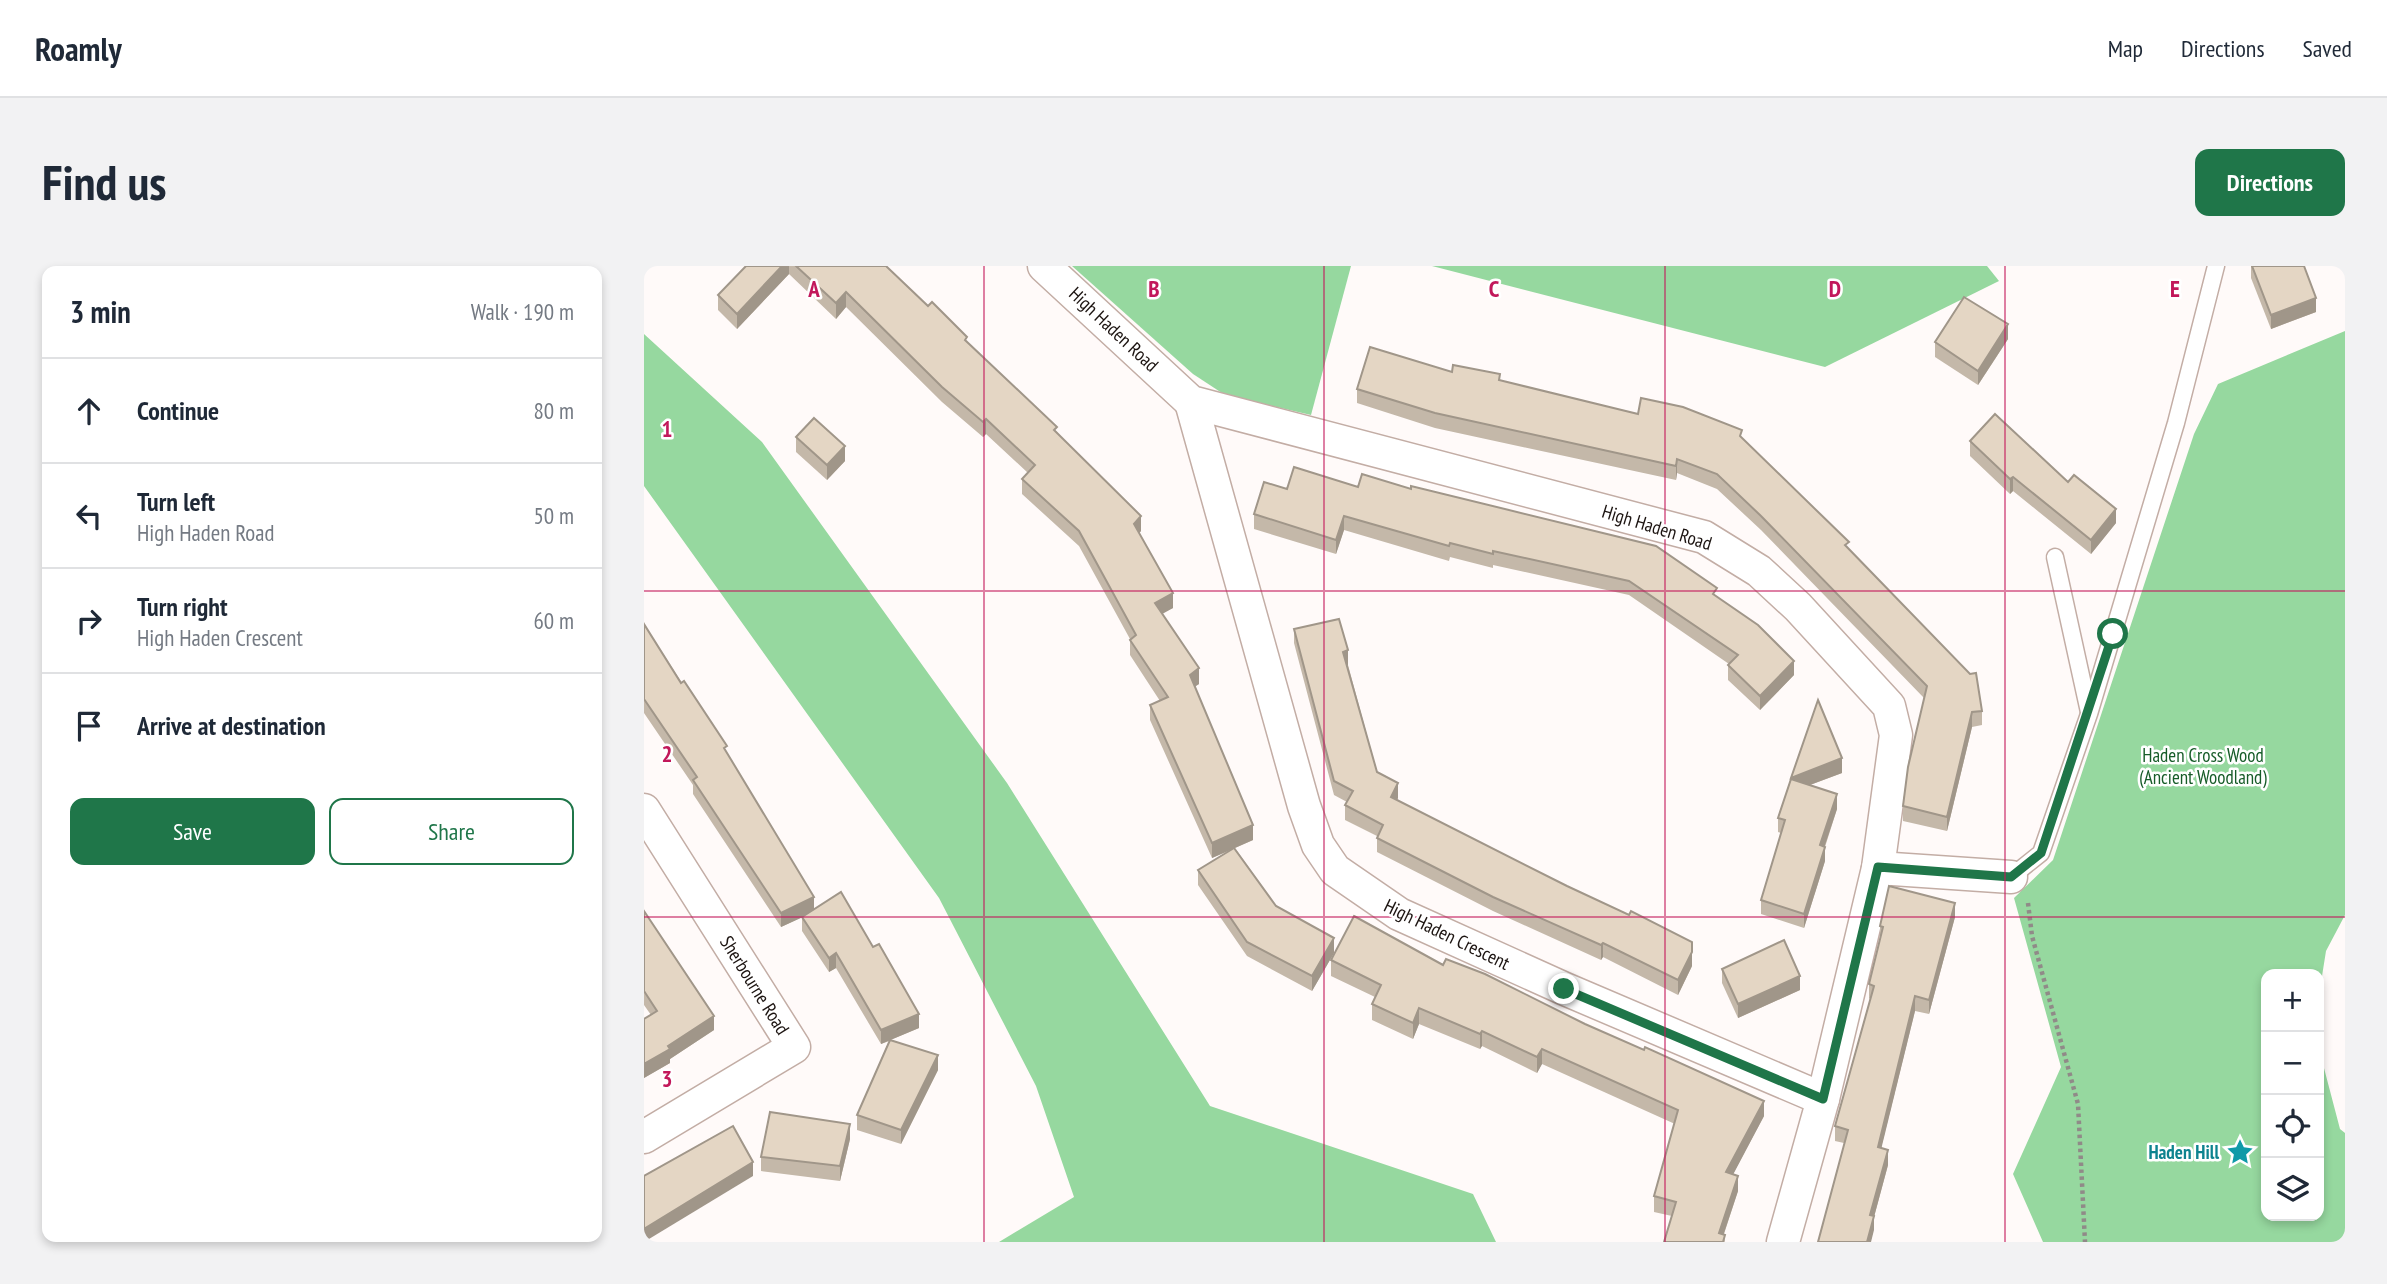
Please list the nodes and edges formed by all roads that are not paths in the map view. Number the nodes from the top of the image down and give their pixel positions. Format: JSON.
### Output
{"nodes":[{"id":1,"x":1044,"y":266,"type":"edge"},
{"id":2,"x":2216,"y":266,"type":"edge"},
{"id":3,"x":1191,"y":402,"type":"junction"},
{"id":4,"x":2055,"y":557,"type":"dead end"},
{"id":5,"x":2089,"y":714,"type":"junction"},
{"id":6,"x":644,"y":810,"type":"edge"},
{"id":7,"x":1878,"y":867,"type":"junction"},
{"id":8,"x":2011,"y":877,"type":"joint"},
{"id":9,"x":1823,"y":1099,"type":"junction"},
{"id":10,"x":644,"y":1137,"type":"edge"},
{"id":11,"x":1783,"y":1242,"type":"edge"}],
"edges":[{"from":1,"to":3,"type":"street","name":"High Haden Road"},
{"from":2,"to":5,"type":"lane"},
{"from":3,"to":7,"type":"street","name":"High Haden Road"},
{"from":3,"to":9,"type":"street","name":"High Haden Crescent"},
{"from":4,"to":5,"type":"lane"},
{"from":5,"to":8,"type":"lane"},
{"from":6,"to":10,"type":"street","name":"Sherbourne Road"},
{"from":7,"to":8,"type":"street"},
{"from":7,"to":9,"type":"street","name":"High Haden Road"},
{"from":9,"to":11,"type":"street","name":"High Haden Road"}]}
